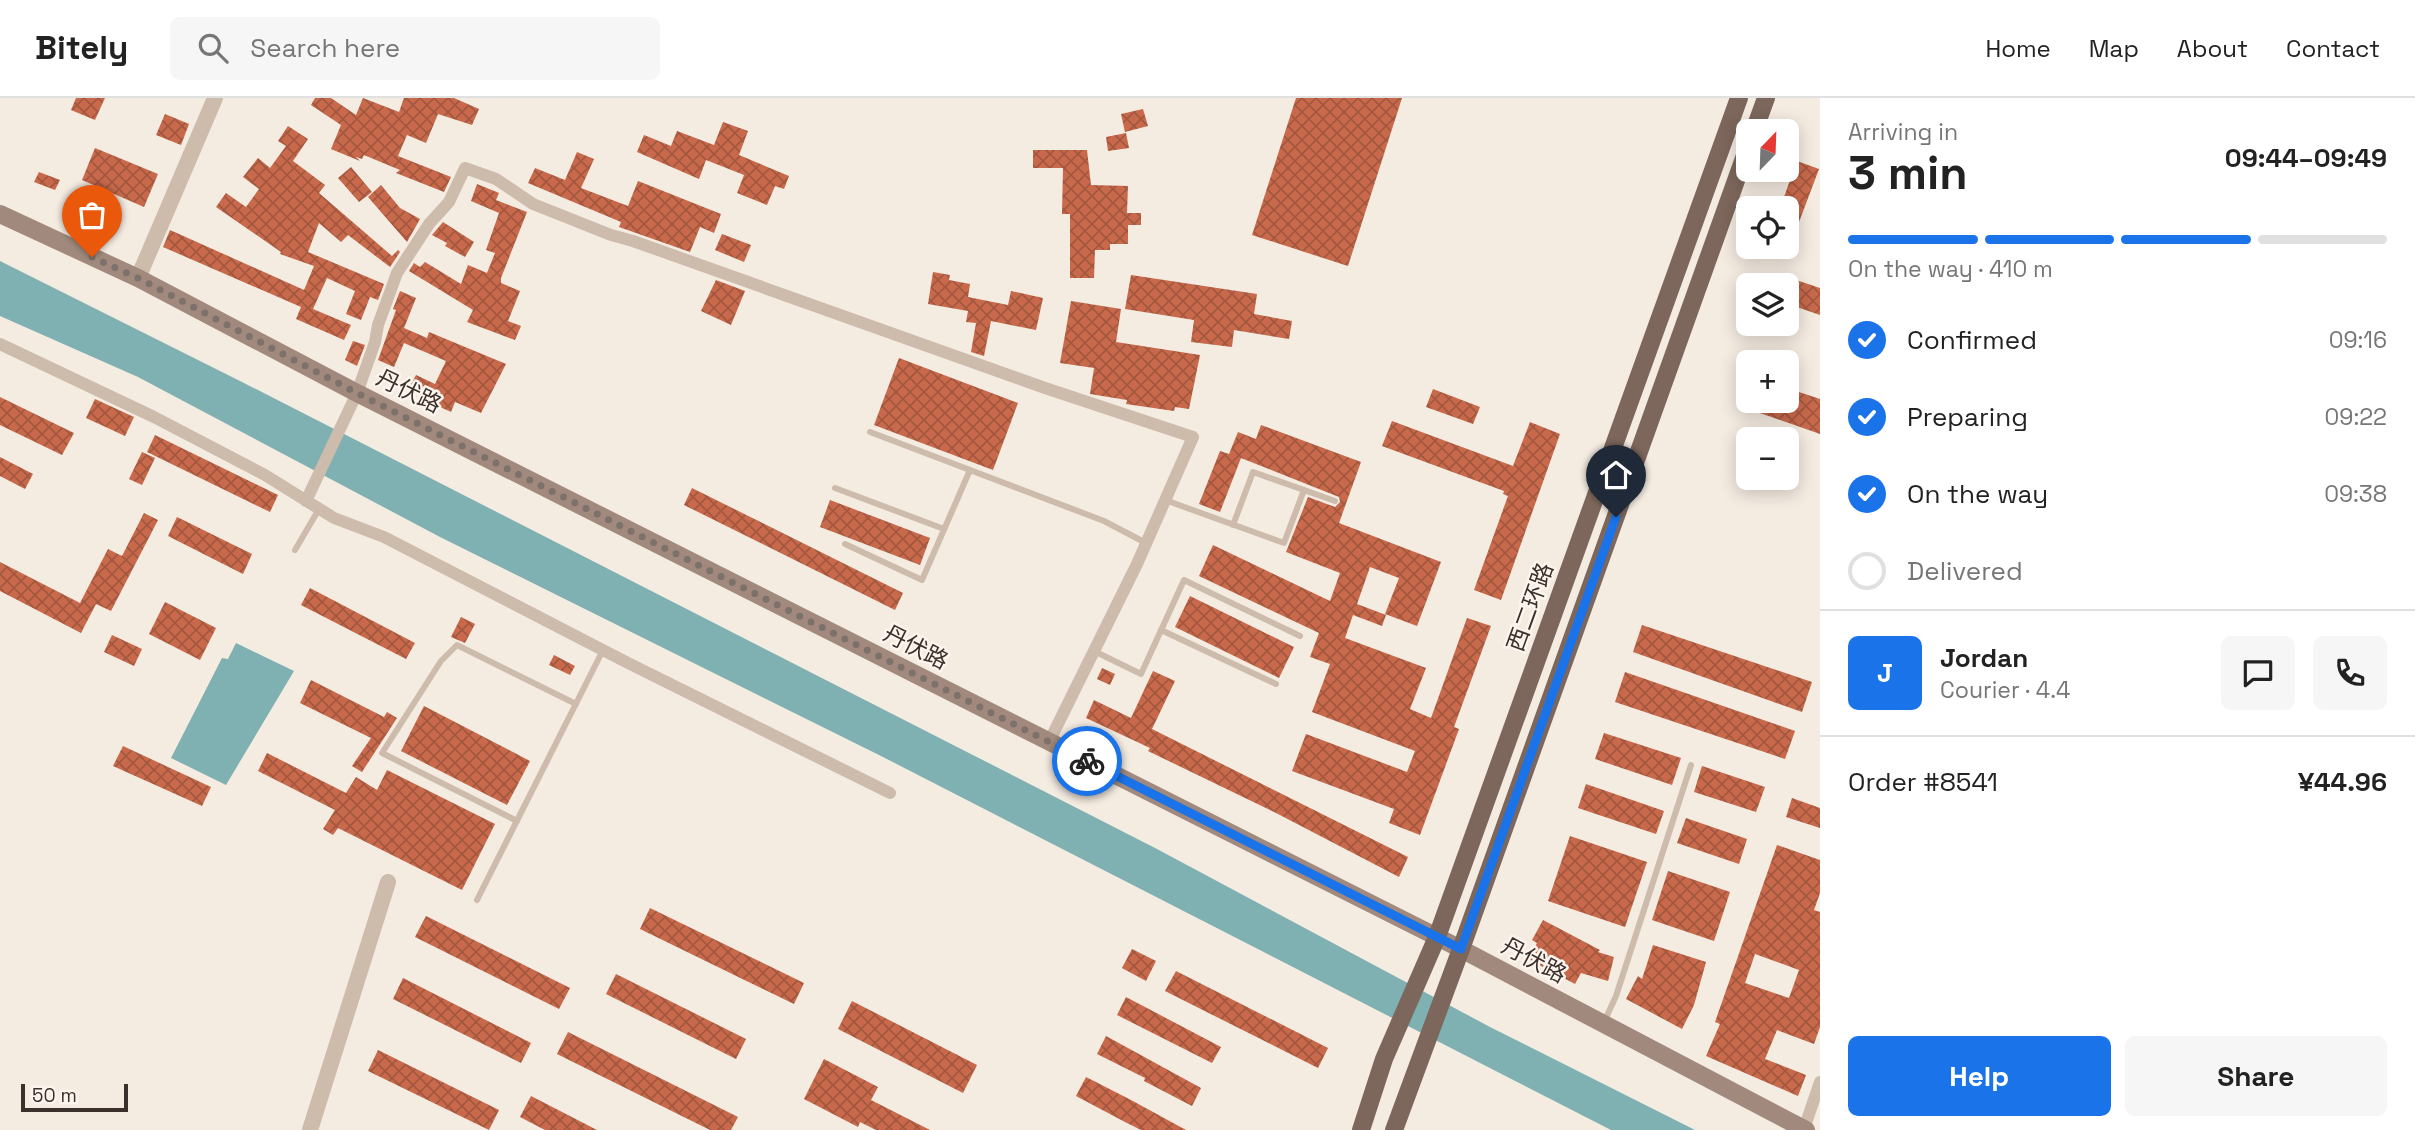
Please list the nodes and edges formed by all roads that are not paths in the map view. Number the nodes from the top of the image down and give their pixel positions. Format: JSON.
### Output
{"nodes":[{"id":1,"x":215,"y":98,"type":"edge"},
{"id":2,"x":1739,"y":98,"type":"edge"},
{"id":3,"x":1766,"y":98,"type":"edge"},
{"id":4,"x":1758,"y":119,"type":"edge"},
{"id":5,"x":1736,"y":181,"type":"edge"},
{"id":6,"x":0,"y":214,"type":"edge"},
{"id":7,"x":138,"y":278,"type":"junction"},
{"id":8,"x":0,"y":344,"type":"edge"},
{"id":9,"x":357,"y":393,"type":"junction"},
{"id":10,"x":870,"y":432,"type":"dead end"},
{"id":11,"x":970,"y":470,"type":"junction"},
{"id":12,"x":835,"y":488,"type":"dead end"},
{"id":13,"x":1304,"y":490,"type":"junction"},
{"id":14,"x":309,"y":495,"type":"junction"},
{"id":15,"x":1165,"y":500,"type":"junction"},
{"id":16,"x":1335,"y":501,"type":"dead end"},
{"id":17,"x":319,"y":508,"type":"junction"},
{"id":18,"x":1233,"y":525,"type":"junction"},
{"id":19,"x":944,"y":529,"type":"junction"},
{"id":20,"x":1146,"y":543,"type":"junction"},
{"id":21,"x":845,"y":544,"type":"dead end"},
{"id":22,"x":295,"y":550,"type":"dead end"},
{"id":23,"x":1161,"y":630,"type":"junction"},
{"id":24,"x":1300,"y":636,"type":"dead end"},
{"id":25,"x":603,"y":650,"type":"junction"},
{"id":26,"x":1094,"y":651,"type":"junction"},
{"id":27,"x":1276,"y":684,"type":"dead end"},
{"id":28,"x":576,"y":704,"type":"junction"},
{"id":29,"x":1049,"y":742,"type":"junction"},
{"id":30,"x":1691,"y":765,"type":"dead end"},
{"id":31,"x":890,"y":793,"type":"dead end"},
{"id":32,"x":517,"y":821,"type":"junction"},
{"id":33,"x":388,"y":882,"type":"dead end"},
{"id":34,"x":477,"y":900,"type":"dead end"},
{"id":35,"x":1437,"y":937,"type":"junction"},
{"id":36,"x":1461,"y":949,"type":"junction"},
{"id":37,"x":1603,"y":1024,"type":"junction"},
{"id":38,"x":1820,"y":1082,"type":"edge"},
{"id":39,"x":310,"y":1130,"type":"edge"},
{"id":40,"x":1361,"y":1130,"type":"edge"},
{"id":41,"x":1394,"y":1130,"type":"edge"},
{"id":42,"x":1805,"y":1130,"type":"edge"}],
"edges":[{"from":1,"to":7,"type":"street"},
{"from":2,"to":35,"type":"main road","name":"西二环路"},
{"from":3,"to":4,"type":"main road"},
{"from":5,"to":36,"type":"main road"},
{"from":6,"to":7,"type":"main road","name":"丹伏路"},
{"from":7,"to":9,"type":"main road","name":"丹伏路"},
{"from":8,"to":14,"type":"street"},
{"from":9,"to":14,"type":"street"},
{"from":9,"to":15,"type":"street"},
{"from":9,"to":29,"type":"main road","name":"丹伏路"},
{"from":10,"to":11,"type":"lane"},
{"from":11,"to":19,"type":"lane"},
{"from":11,"to":20,"type":"lane"},
{"from":12,"to":19,"type":"lane"},
{"from":13,"to":16,"type":"lane"},
{"from":13,"to":18,"type":"lane"},
{"from":13,"to":18,"type":"lane"},
{"from":14,"to":17,"type":"street"},
{"from":15,"to":18,"type":"lane"},
{"from":15,"to":20,"type":"street"},
{"from":17,"to":22,"type":"lane"},
{"from":17,"to":25,"type":"street"},
{"from":19,"to":21,"type":"lane"},
{"from":20,"to":26,"type":"street"},
{"from":23,"to":24,"type":"lane"},
{"from":23,"to":26,"type":"lane"},
{"from":23,"to":27,"type":"lane"},
{"from":25,"to":28,"type":"lane"},
{"from":25,"to":31,"type":"street"},
{"from":26,"to":29,"type":"street"},
{"from":28,"to":32,"type":"lane"},
{"from":28,"to":32,"type":"lane"},
{"from":29,"to":35,"type":"main road","name":"丹伏路"},
{"from":30,"to":37,"type":"lane"},
{"from":32,"to":34,"type":"lane"},
{"from":33,"to":39,"type":"street"},
{"from":35,"to":36,"type":"main road","name":"丹伏路"},
{"from":35,"to":40,"type":"main road","name":"西二环路"},
{"from":36,"to":37,"type":"main road","name":"丹伏路"},
{"from":36,"to":41,"type":"main road"},
{"from":37,"to":42,"type":"main road","name":"丹伏路"},
{"from":38,"to":42,"type":"street"}]}
